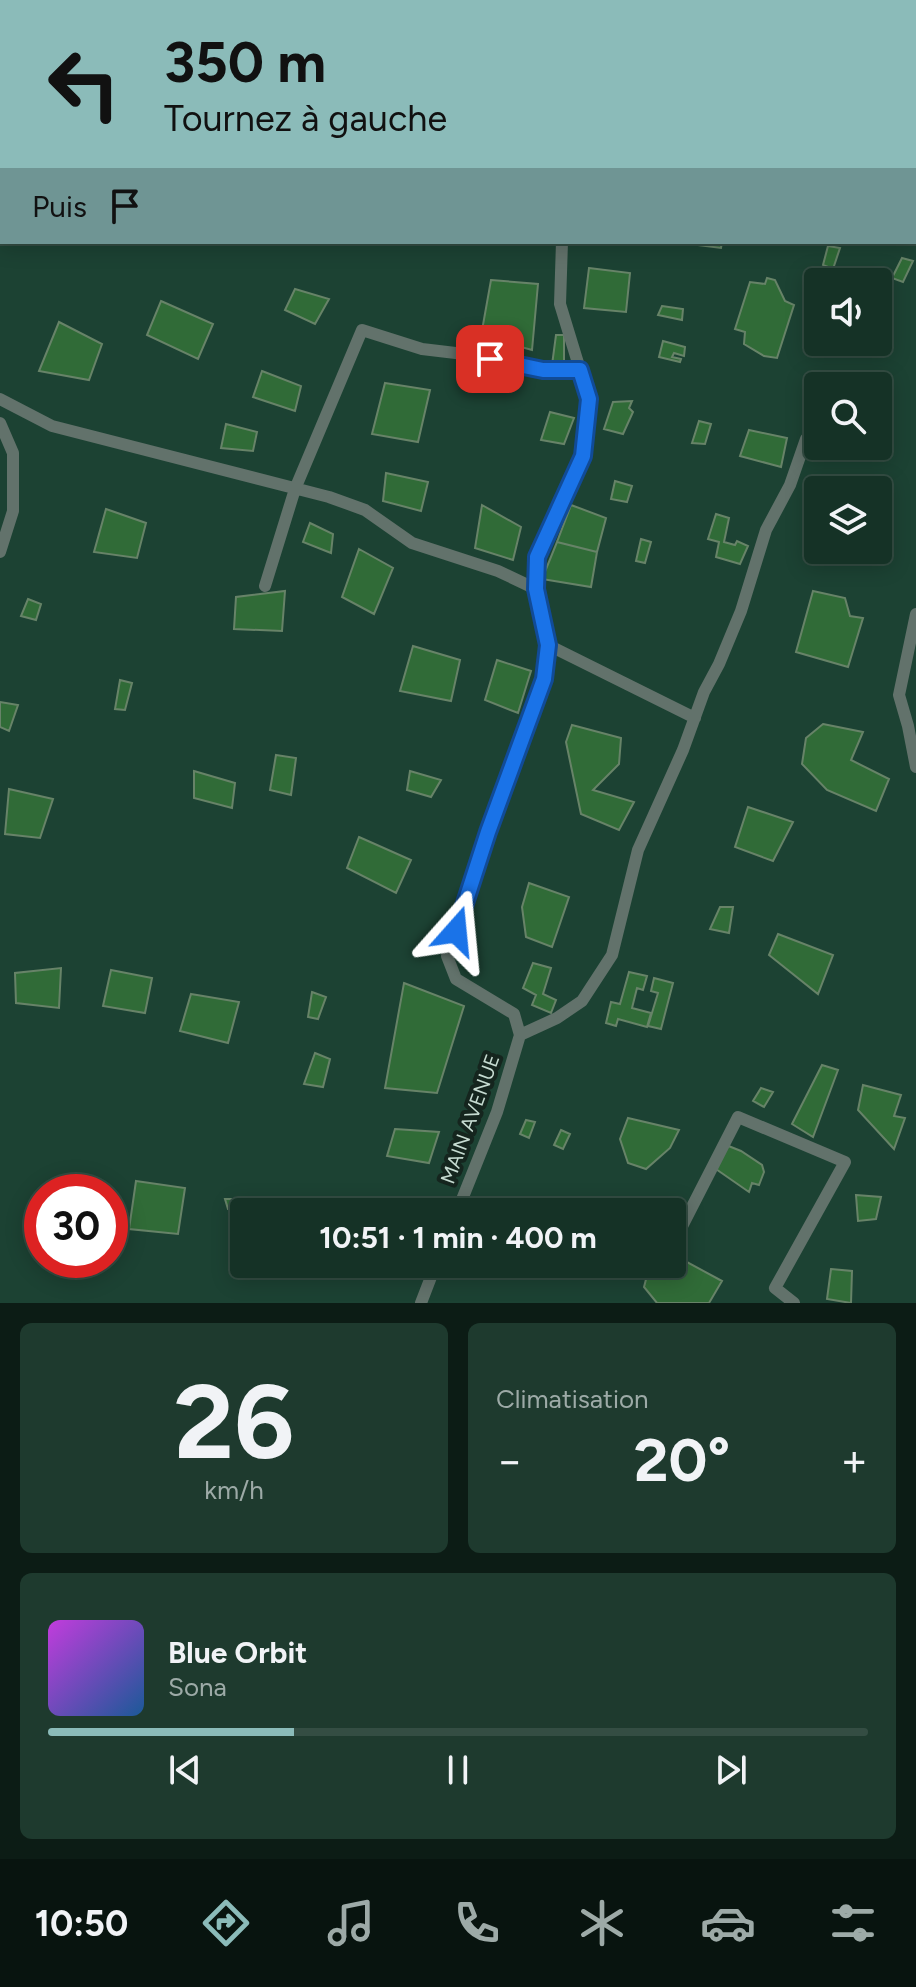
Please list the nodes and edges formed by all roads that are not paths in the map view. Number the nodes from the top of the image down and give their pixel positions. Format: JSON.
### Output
{"nodes":[{"id":1,"x":562,"y":244,"type":"edge"},
{"id":2,"x":580,"y":370,"type":"junction"},
{"id":3,"x":0,"y":399,"type":"edge"},
{"id":4,"x":0,"y":423,"type":"edge"},
{"id":5,"x":804,"y":445,"type":"edge"},
{"id":6,"x":295,"y":489,"type":"junction"},
{"id":7,"x":0,"y":552,"type":"edge"},
{"id":8,"x":265,"y":586,"type":"dead end"},
{"id":9,"x":536,"y":589,"type":"junction"},
{"id":10,"x":916,"y":614,"type":"edge"},
{"id":11,"x":548,"y":645,"type":"junction"},
{"id":12,"x":695,"y":718,"type":"junction"},
{"id":13,"x":916,"y":767,"type":"edge"},
{"id":14,"x":520,"y":1035,"type":"junction"},
{"id":15,"x":463,"y":1198,"type":"edge"},
{"id":16,"x":686,"y":1219,"type":"edge"},
{"id":17,"x":431,"y":1278,"type":"edge"},
{"id":18,"x":421,"y":1303,"type":"edge"},
{"id":19,"x":793,"y":1303,"type":"edge"}],
"edges":[{"from":1,"to":2,"type":"street","name":"MAIN AVENUE"},
{"from":2,"to":6,"type":"street"},
{"from":2,"to":9,"type":"street","name":"MAIN AVENUE"},
{"from":3,"to":6,"type":"street"},
{"from":4,"to":7,"type":"street"},
{"from":5,"to":12,"type":"street"},
{"from":6,"to":8,"type":"street"},
{"from":6,"to":9,"type":"street"},
{"from":9,"to":11,"type":"street","name":"MAIN AVENUE"},
{"from":10,"to":13,"type":"street"},
{"from":11,"to":12,"type":"street"},
{"from":11,"to":14,"type":"street","name":"MAIN AVENUE"},
{"from":12,"to":14,"type":"street"},
{"from":14,"to":15,"type":"street","name":"MAIN AVENUE"},
{"from":16,"to":19,"type":"street"},
{"from":17,"to":18,"type":"street"}]}
